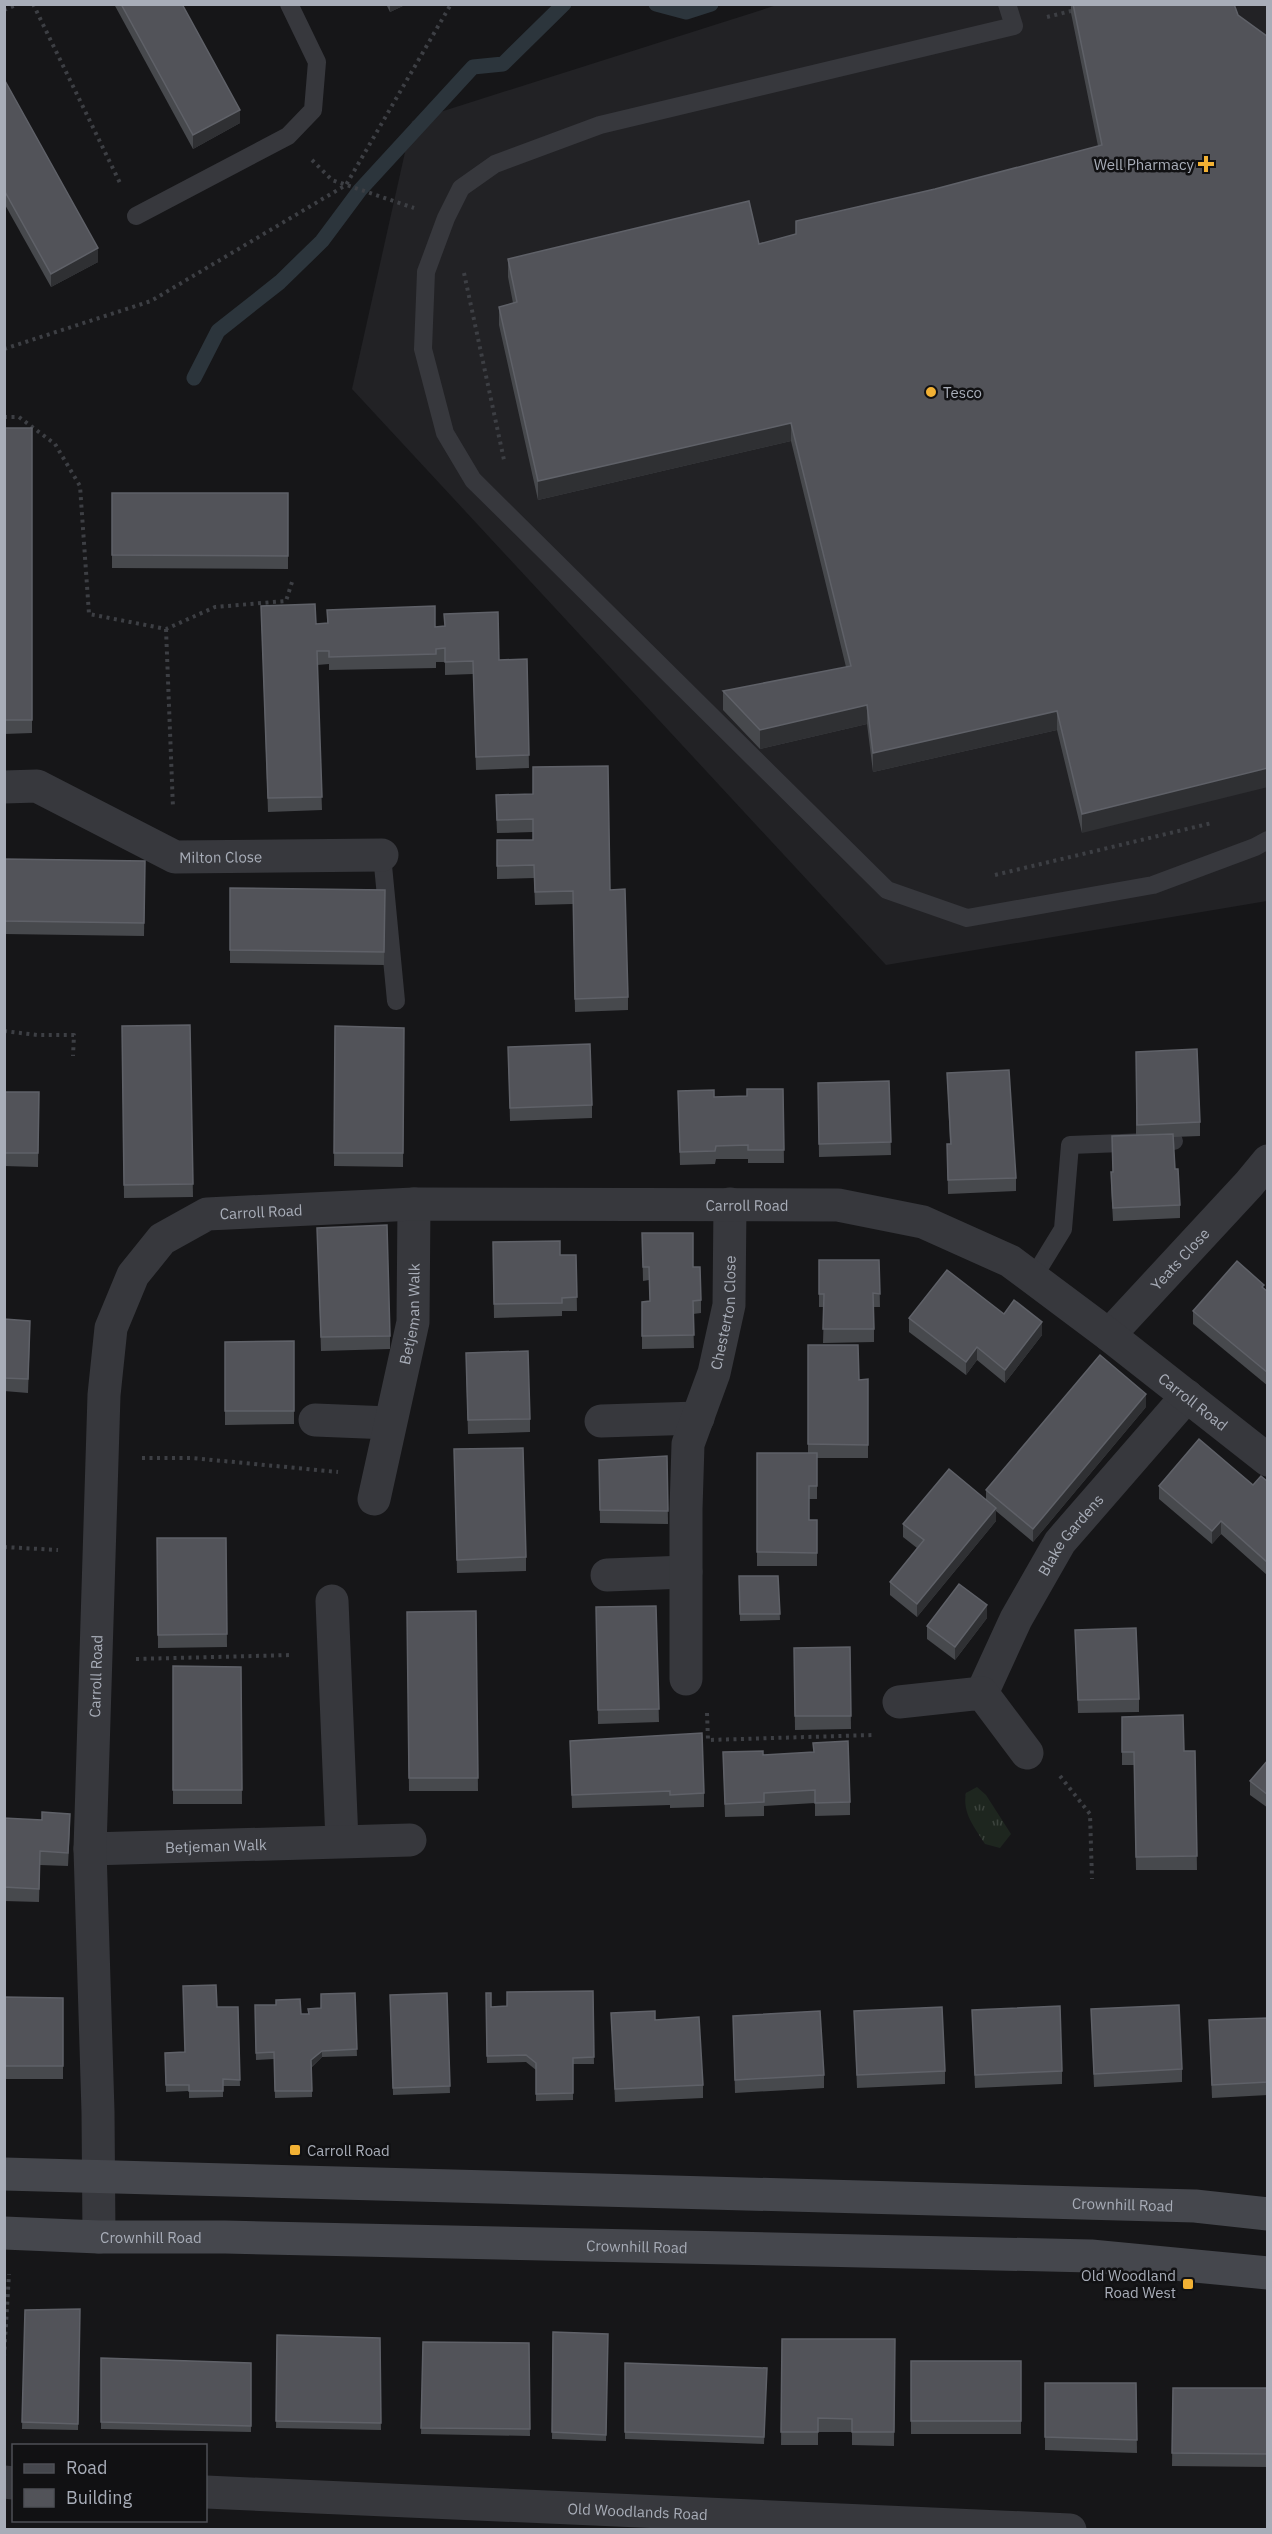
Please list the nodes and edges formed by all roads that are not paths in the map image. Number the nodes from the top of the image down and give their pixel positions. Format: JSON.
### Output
{"nodes":[{"id":1,"x":289,"y":4,"type":"edge"},
{"id":2,"x":1007,"y":4,"type":"edge"},
{"id":3,"x":136,"y":216,"type":"road end"},
{"id":4,"x":4,"y":787,"type":"edge"},
{"id":5,"x":1268,"y":840,"type":"edge"},
{"id":6,"x":382,"y":855,"type":"joint"},
{"id":7,"x":396,"y":1001,"type":"dead end"},
{"id":8,"x":1174,"y":1140,"type":"edge"},
{"id":9,"x":1261,"y":1181,"type":"edge"},
{"id":10,"x":414,"y":1204,"type":"junction"},
{"id":11,"x":730,"y":1204,"type":"junction"},
{"id":12,"x":1033,"y":1278,"type":"junction"},
{"id":13,"x":1109,"y":1335,"type":"junction"},
{"id":14,"x":1187,"y":1396,"type":"junction"},
{"id":15,"x":698,"y":1418,"type":"junction"},
{"id":16,"x":315,"y":1420,"type":"dead end"},
{"id":17,"x":601,"y":1421,"type":"dead end"},
{"id":18,"x":390,"y":1423,"type":"junction"},
{"id":19,"x":1268,"y":1460,"type":"edge"},
{"id":20,"x":376,"y":1489,"type":"road end"},
{"id":21,"x":686,"y":1572,"type":"junction"},
{"id":22,"x":607,"y":1575,"type":"dead end"},
{"id":23,"x":332,"y":1601,"type":"dead end"},
{"id":24,"x":687,"y":1679,"type":"road end"},
{"id":25,"x":982,"y":1693,"type":"junction"},
{"id":26,"x":899,"y":1702,"type":"road end"},
{"id":27,"x":1027,"y":1753,"type":"road end"},
{"id":28,"x":410,"y":1840,"type":"dead end"},
{"id":29,"x":342,"y":1841,"type":"junction"},
{"id":30,"x":90,"y":1850,"type":"junction"},
{"id":31,"x":4,"y":2174,"type":"edge"},
{"id":32,"x":99,"y":2176,"type":"junction"},
{"id":33,"x":1268,"y":2214,"type":"edge"},
{"id":34,"x":8,"y":2233,"type":"edge"},
{"id":35,"x":99,"y":2238,"type":"junction"},
{"id":36,"x":1268,"y":2273,"type":"edge"},
{"id":37,"x":207,"y":2492,"type":"edge"},
{"id":38,"x":1070,"y":2529,"type":"edge"}],
"edges":[{"from":1,"to":3,"type":"lane"},
{"from":2,"to":5,"type":"lane"},
{"from":4,"to":6,"type":"street","name":"Milton Close"},
{"from":6,"to":7,"type":"lane"},
{"from":8,"to":12,"type":"lane"},
{"from":9,"to":13,"type":"street","name":"Yeats Close"},
{"from":10,"to":11,"type":"street","name":"Carroll Road"},
{"from":10,"to":18,"type":"street","name":"Betjeman Walk"},
{"from":10,"to":30,"type":"street","name":"Carroll Road"},
{"from":11,"to":12,"type":"street","name":"Carroll Road"},
{"from":11,"to":15,"type":"street","name":"Chesterton Close"},
{"from":12,"to":13,"type":"street","name":"Carroll Road"},
{"from":13,"to":14,"type":"street","name":"Carroll Road"},
{"from":14,"to":19,"type":"street","name":"Carroll Road"},
{"from":14,"to":25,"type":"street","name":"Blake Gardens"},
{"from":15,"to":17,"type":"street"},
{"from":15,"to":21,"type":"street","name":"Chesterton Close"},
{"from":16,"to":18,"type":"street"},
{"from":18,"to":20,"type":"street","name":"Betjeman Walk"},
{"from":21,"to":22,"type":"street"},
{"from":21,"to":24,"type":"street","name":"Chesterton Close"},
{"from":23,"to":29,"type":"street"},
{"from":25,"to":26,"type":"street"},
{"from":25,"to":27,"type":"street"},
{"from":28,"to":29,"type":"street","name":"Betjeman Walk"},
{"from":29,"to":30,"type":"street","name":"Betjeman Walk"},
{"from":30,"to":32,"type":"street","name":"Carroll Road"},
{"from":31,"to":32,"type":"main road","name":"Crownhill Road"},
{"from":32,"to":33,"type":"main road","name":"Crownhill Road"},
{"from":32,"to":35,"type":"street","name":"Carroll Road"},
{"from":34,"to":35,"type":"main road","name":"Crownhill Road"},
{"from":35,"to":36,"type":"main road","name":"Crownhill Road"},
{"from":37,"to":38,"type":"street","name":"Old Woodlands Road"}]}
